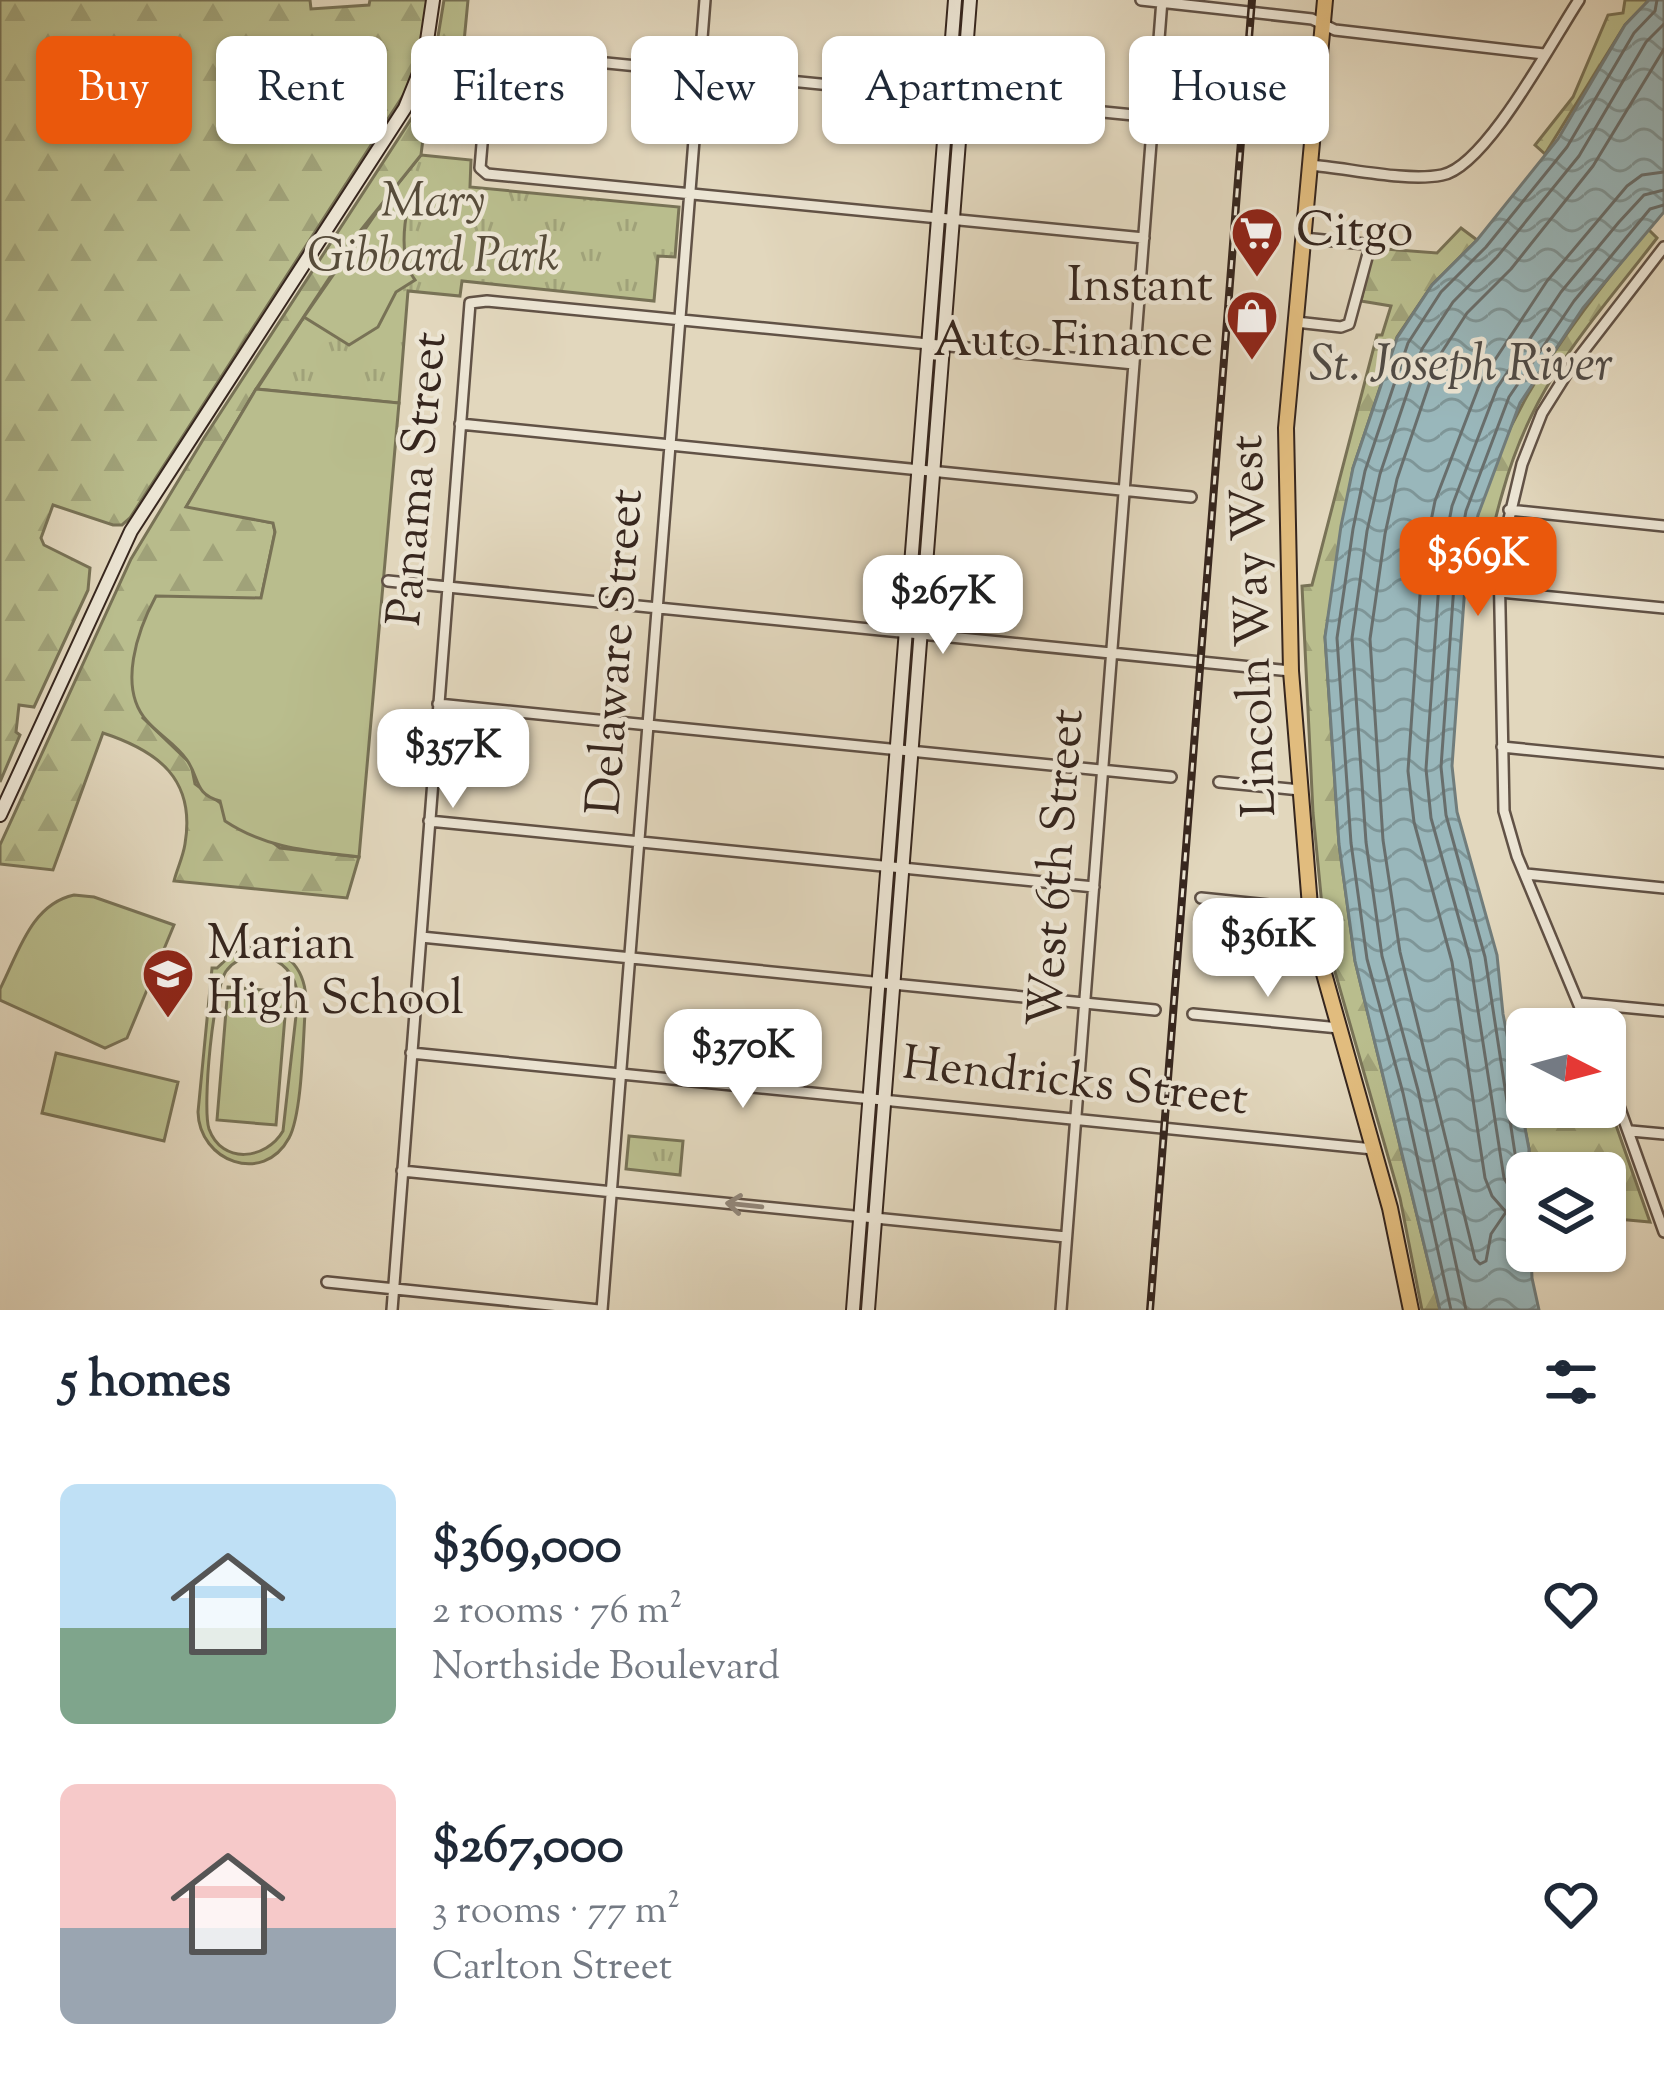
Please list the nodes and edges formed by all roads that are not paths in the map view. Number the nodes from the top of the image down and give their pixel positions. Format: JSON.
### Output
{"nodes":[{"id":1,"x":433,"y":0,"type":"edge"},
{"id":2,"x":705,"y":0,"type":"edge"},
{"id":3,"x":955,"y":0,"type":"edge"},
{"id":4,"x":970,"y":0,"type":"edge"},
{"id":5,"x":1142,"y":0,"type":"edge"},
{"id":6,"x":1324,"y":0,"type":"edge"},
{"id":7,"x":1579,"y":0,"type":"edge"},
{"id":8,"x":1162,"y":1,"type":"edge"},
{"id":9,"x":1322,"y":24,"type":"junction"},
{"id":10,"x":702,"y":36,"type":"edge"},
{"id":11,"x":955,"y":36,"type":"edge"},
{"id":12,"x":964,"y":36,"type":"edge"},
{"id":13,"x":1160,"y":36,"type":"edge"},
{"id":14,"x":1544,"y":54,"type":"junction"},
{"id":15,"x":631,"y":66,"type":"edge"},
{"id":16,"x":694,"y":144,"type":"edge"},
{"id":17,"x":951,"y":144,"type":"edge"},
{"id":18,"x":1152,"y":144,"type":"edge"},
{"id":19,"x":1310,"y":165,"type":"junction"},
{"id":20,"x":690,"y":194,"type":"junction"},
{"id":21,"x":945,"y":218,"type":"junction"},
{"id":22,"x":1144,"y":238,"type":"junction"},
{"id":23,"x":1304,"y":238,"type":"junction"},
{"id":24,"x":1664,"y":247,"type":"edge"},
{"id":25,"x":680,"y":320,"type":"junction"},
{"id":26,"x":1296,"y":322,"type":"junction"},
{"id":27,"x":936,"y":345,"type":"junction"},
{"id":28,"x":1134,"y":364,"type":"junction"},
{"id":29,"x":460,"y":424,"type":"junction"},
{"id":30,"x":670,"y":445,"type":"junction"},
{"id":31,"x":926,"y":470,"type":"junction"},
{"id":32,"x":1125,"y":490,"type":"junction"},
{"id":33,"x":1191,"y":497,"type":"dead end"},
{"id":34,"x":1509,"y":510,"type":"junction"},
{"id":35,"x":1664,"y":526,"type":"edge"},
{"id":36,"x":388,"y":581,"type":"dead end"},
{"id":37,"x":447,"y":587,"type":"junction"},
{"id":38,"x":1500,"y":592,"type":"junction"},
{"id":39,"x":657,"y":608,"type":"junction"},
{"id":40,"x":1664,"y":608,"type":"edge"},
{"id":41,"x":913,"y":633,"type":"junction"},
{"id":42,"x":1112,"y":653,"type":"junction"},
{"id":43,"x":1292,"y":671,"type":"junction"},
{"id":44,"x":438,"y":704,"type":"junction"},
{"id":45,"x":648,"y":724,"type":"junction"},
{"id":46,"x":1502,"y":747,"type":"junction"},
{"id":47,"x":904,"y":750,"type":"junction"},
{"id":48,"x":1664,"y":764,"type":"edge"},
{"id":49,"x":1103,"y":770,"type":"junction"},
{"id":50,"x":1171,"y":777,"type":"dead end"},
{"id":51,"x":1219,"y":782,"type":"dead end"},
{"id":52,"x":1300,"y":790,"type":"junction"},
{"id":53,"x":0,"y":815,"type":"edge"},
{"id":54,"x":429,"y":821,"type":"junction"},
{"id":55,"x":639,"y":841,"type":"junction"},
{"id":56,"x":895,"y":867,"type":"junction"},
{"id":57,"x":1526,"y":874,"type":"junction"},
{"id":58,"x":1094,"y":887,"type":"junction"},
{"id":59,"x":1664,"y":888,"type":"edge"},
{"id":60,"x":1202,"y":898,"type":"dead end"},
{"id":61,"x":1308,"y":909,"type":"junction"},
{"id":62,"x":421,"y":937,"type":"junction"},
{"id":63,"x":630,"y":958,"type":"junction"},
{"id":64,"x":886,"y":984,"type":"junction"},
{"id":65,"x":1084,"y":1003,"type":"junction"},
{"id":66,"x":1579,"y":1003,"type":"junction"},
{"id":67,"x":1581,"y":1008,"type":"edge"},
{"id":68,"x":1155,"y":1010,"type":"dead end"},
{"id":69,"x":1664,"y":1011,"type":"edge"},
{"id":70,"x":1193,"y":1014,"type":"dead end"},
{"id":71,"x":1339,"y":1028,"type":"junction"},
{"id":72,"x":411,"y":1053,"type":"junction"},
{"id":73,"x":621,"y":1074,"type":"junction"},
{"id":74,"x":877,"y":1101,"type":"junction"},
{"id":75,"x":1076,"y":1120,"type":"junction"},
{"id":76,"x":1626,"y":1121,"type":"edge"},
{"id":77,"x":1630,"y":1131,"type":"junction"},
{"id":78,"x":1664,"y":1134,"type":"edge"},
{"id":79,"x":1373,"y":1149,"type":"junction"},
{"id":80,"x":402,"y":1171,"type":"junction"},
{"id":81,"x":612,"y":1192,"type":"junction"},
{"id":82,"x":868,"y":1217,"type":"junction"},
{"id":83,"x":1664,"y":1232,"type":"edge"},
{"id":84,"x":1066,"y":1237,"type":"junction"},
{"id":85,"x":327,"y":1282,"type":"dead end"},
{"id":86,"x":394,"y":1289,"type":"junction"},
{"id":87,"x":392,"y":1310,"type":"edge"},
{"id":88,"x":600,"y":1310,"type":"edge"},
{"id":89,"x":853,"y":1310,"type":"edge"},
{"id":90,"x":868,"y":1310,"type":"edge"},
{"id":91,"x":1061,"y":1310,"type":"edge"},
{"id":92,"x":1411,"y":1310,"type":"edge"}],
"edges":[{"from":1,"to":53,"type":"street"},
{"from":2,"to":10,"type":"street","name":"Delaware Street"},
{"from":3,"to":11,"type":"street"},
{"from":4,"to":12,"type":"street"},
{"from":5,"to":8,"type":"street"},
{"from":6,"to":9,"type":"main road","name":"Lincoln Way West"},
{"from":7,"to":14,"type":"street"},
{"from":8,"to":9,"type":"street"},
{"from":8,"to":13,"type":"street","name":"West 6th Street"},
{"from":9,"to":14,"type":"street"},
{"from":9,"to":19,"type":"main road","name":"Lincoln Way West"},
{"from":14,"to":19,"type":"street"},
{"from":15,"to":20,"type":"street"},
{"from":16,"to":20,"type":"street","name":"Delaware Street"},
{"from":17,"to":21,"type":"street"},
{"from":18,"to":22,"type":"street","name":"West 6th Street"},
{"from":19,"to":23,"type":"main road","name":"Lincoln Way West"},
{"from":20,"to":21,"type":"street"},
{"from":20,"to":25,"type":"street","name":"Delaware Street"},
{"from":21,"to":22,"type":"street"},
{"from":21,"to":27,"type":"street"},
{"from":22,"to":28,"type":"street","name":"West 6th Street"},
{"from":23,"to":26,"type":"main road","name":"Lincoln Way West"},
{"from":23,"to":26,"type":"street"},
{"from":24,"to":34,"type":"street"},
{"from":25,"to":27,"type":"street"},
{"from":25,"to":29,"type":"street","name":"Panama Street"},
{"from":25,"to":30,"type":"street","name":"Delaware Street"},
{"from":26,"to":43,"type":"main road","name":"Lincoln Way West"},
{"from":27,"to":28,"type":"street"},
{"from":27,"to":31,"type":"street"},
{"from":28,"to":32,"type":"street","name":"West 6th Street"},
{"from":29,"to":30,"type":"street"},
{"from":29,"to":37,"type":"street","name":"Panama Street"},
{"from":30,"to":31,"type":"street"},
{"from":30,"to":39,"type":"street","name":"Delaware Street"},
{"from":31,"to":32,"type":"street"},
{"from":31,"to":41,"type":"street"},
{"from":32,"to":33,"type":"street"},
{"from":32,"to":42,"type":"street","name":"West 6th Street"},
{"from":34,"to":35,"type":"street"},
{"from":34,"to":38,"type":"street"},
{"from":36,"to":37,"type":"street"},
{"from":37,"to":39,"type":"street"},
{"from":37,"to":44,"type":"street","name":"Panama Street"},
{"from":38,"to":40,"type":"street"},
{"from":38,"to":46,"type":"street"},
{"from":39,"to":41,"type":"street"},
{"from":39,"to":45,"type":"street","name":"Delaware Street"},
{"from":41,"to":42,"type":"street"},
{"from":41,"to":47,"type":"street"},
{"from":42,"to":43,"type":"street"},
{"from":42,"to":49,"type":"street","name":"West 6th Street"},
{"from":43,"to":52,"type":"main road","name":"Lincoln Way West"},
{"from":44,"to":45,"type":"street"},
{"from":44,"to":54,"type":"street","name":"Panama Street"},
{"from":45,"to":47,"type":"street"},
{"from":45,"to":55,"type":"street","name":"Delaware Street"},
{"from":46,"to":48,"type":"street"},
{"from":46,"to":57,"type":"street"},
{"from":47,"to":49,"type":"street"},
{"from":47,"to":56,"type":"street"},
{"from":49,"to":50,"type":"street"},
{"from":49,"to":58,"type":"street","name":"West 6th Street"},
{"from":51,"to":52,"type":"street"},
{"from":52,"to":61,"type":"main road","name":"Lincoln Way West"},
{"from":54,"to":55,"type":"street"},
{"from":54,"to":62,"type":"street","name":"Panama Street"},
{"from":55,"to":56,"type":"street"},
{"from":55,"to":63,"type":"street","name":"Delaware Street"},
{"from":56,"to":58,"type":"street"},
{"from":56,"to":64,"type":"street"},
{"from":57,"to":59,"type":"street"},
{"from":57,"to":66,"type":"street"},
{"from":58,"to":65,"type":"street","name":"West 6th Street"},
{"from":60,"to":61,"type":"street"},
{"from":61,"to":71,"type":"main road","name":"Lincoln Way West"},
{"from":62,"to":63,"type":"street"},
{"from":62,"to":72,"type":"street","name":"Panama Street"},
{"from":63,"to":64,"type":"street"},
{"from":63,"to":73,"type":"street","name":"Delaware Street"},
{"from":64,"to":65,"type":"street"},
{"from":64,"to":74,"type":"street"},
{"from":65,"to":68,"type":"street"},
{"from":65,"to":75,"type":"street","name":"West 6th Street"},
{"from":66,"to":67,"type":"street"},
{"from":66,"to":69,"type":"street"},
{"from":70,"to":71,"type":"street"},
{"from":71,"to":79,"type":"main road","name":"Lincoln Way West"},
{"from":72,"to":73,"type":"street","name":"Hendricks Street"},
{"from":72,"to":80,"type":"street","name":"Panama Street"},
{"from":73,"to":74,"type":"street","name":"Hendricks Street"},
{"from":73,"to":81,"type":"street","name":"Delaware Street"},
{"from":74,"to":75,"type":"street","name":"Hendricks Street"},
{"from":74,"to":82,"type":"street"},
{"from":75,"to":79,"type":"street","name":"Hendricks Street"},
{"from":75,"to":84,"type":"street","name":"West 6th Street"},
{"from":76,"to":77,"type":"street"},
{"from":77,"to":78,"type":"street"},
{"from":77,"to":83,"type":"street"},
{"from":79,"to":92,"type":"main road","name":"Lincoln Way West"},
{"from":80,"to":81,"type":"street"},
{"from":80,"to":86,"type":"street","name":"Panama Street"},
{"from":82,"to":81,"type":"street","one_way":true},
{"from":81,"to":88,"type":"street","name":"Delaware Street"},
{"from":82,"to":84,"type":"street"},
{"from":82,"to":89,"type":"street"},
{"from":82,"to":90,"type":"street"},
{"from":84,"to":91,"type":"street","name":"West 6th Street"},
{"from":85,"to":86,"type":"street"},
{"from":86,"to":87,"type":"street","name":"Panama Street"},
{"from":86,"to":88,"type":"street"}]}
